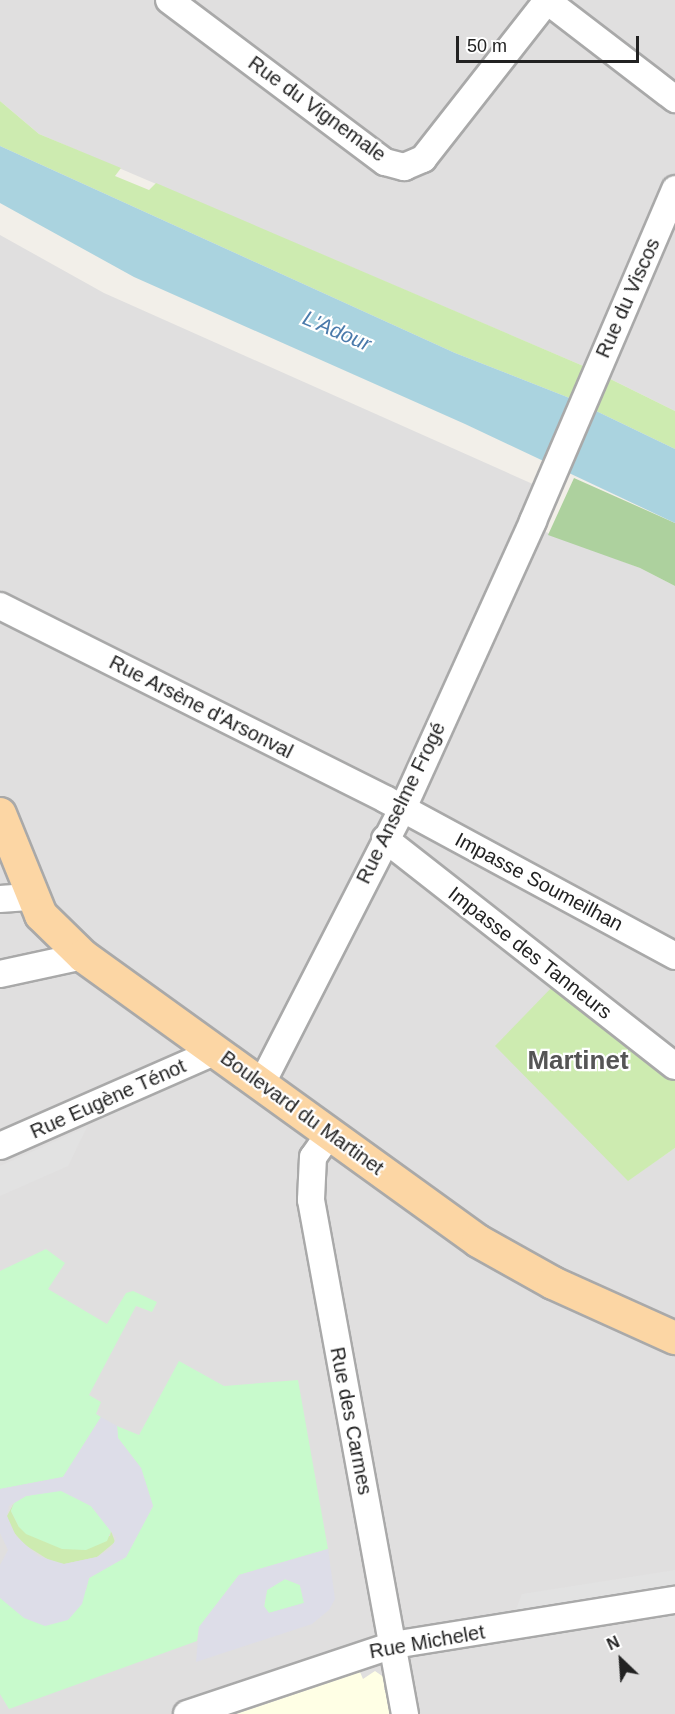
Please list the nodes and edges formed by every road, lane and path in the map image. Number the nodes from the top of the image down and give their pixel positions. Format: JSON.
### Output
{"nodes":[{"id":1,"x":169,"y":0,"type":"edge"},
{"id":2,"x":547,"y":0,"type":"edge"},
{"id":3,"x":675,"y":99,"type":"edge"},
{"id":4,"x":675,"y":189,"type":"edge"},
{"id":5,"x":533,"y":521,"type":"joint"},
{"id":6,"x":0,"y":606,"type":"edge"},
{"id":7,"x":403,"y":808,"type":"junction"},
{"id":8,"x":0,"y":814,"type":"edge"},
{"id":9,"x":385,"y":840,"type":"junction"},
{"id":10,"x":32,"y":897,"type":"junction"},
{"id":11,"x":0,"y":899,"type":"edge"},
{"id":12,"x":83,"y":956,"type":"junction"},
{"id":13,"x":675,"y":956,"type":"edge"},
{"id":14,"x":0,"y":974,"type":"edge"},
{"id":15,"x":216,"y":1051,"type":"junction"},
{"id":16,"x":675,"y":1065,"type":"edge"},
{"id":17,"x":262,"y":1083,"type":"junction"},
{"id":18,"x":330,"y":1133,"type":"junction"},
{"id":19,"x":0,"y":1146,"type":"edge"},
{"id":20,"x":675,"y":1338,"type":"edge"},
{"id":21,"x":675,"y":1600,"type":"edge"},
{"id":22,"x":393,"y":1645,"type":"junction"},
{"id":23,"x":187,"y":1714,"type":"edge"},
{"id":24,"x":405,"y":1714,"type":"edge"}],
"edges":[{"from":1,"to":2,"type":"street","name":"Rue du Vignemale"},
{"from":2,"to":3,"type":"street","name":"Rue du Vignemale"},
{"from":4,"to":5,"type":"street","name":"Rue du Viscos"},
{"from":5,"to":7,"type":"street","name":"Rue Anselme Frogé"},
{"from":6,"to":7,"type":"street","name":"Rue Arsène d'Arsonval"},
{"from":7,"to":9,"type":"street","name":"Rue Anselme Frogé"},
{"from":7,"to":13,"type":"street","name":"Impasse Soumeilhan"},
{"from":8,"to":10,"type":"main road","name":"Boulevard du Martinet"},
{"from":9,"to":16,"type":"street","name":"Impasse des Tanneurs"},
{"from":9,"to":17,"type":"street","name":"Rue Anselme Frogé"},
{"from":10,"to":11,"type":"street"},
{"from":10,"to":12,"type":"main road","name":"Boulevard du Martinet"},
{"from":12,"to":14,"type":"street"},
{"from":12,"to":15,"type":"main road","name":"Boulevard du Martinet"},
{"from":15,"to":17,"type":"main road","name":"Boulevard du Martinet"},
{"from":15,"to":19,"type":"street","name":"Rue Eugène Ténot"},
{"from":17,"to":18,"type":"main road","name":"Boulevard du Martinet"},
{"from":18,"to":20,"type":"main road","name":"Boulevard du Martinet"},
{"from":18,"to":22,"type":"street","name":"Rue des Carmes"},
{"from":21,"to":22,"type":"street","name":"Rue Michelet"},
{"from":22,"to":23,"type":"street","name":"Rue Michelet"},
{"from":22,"to":24,"type":"street","name":"Rue des Carmes"}]}
